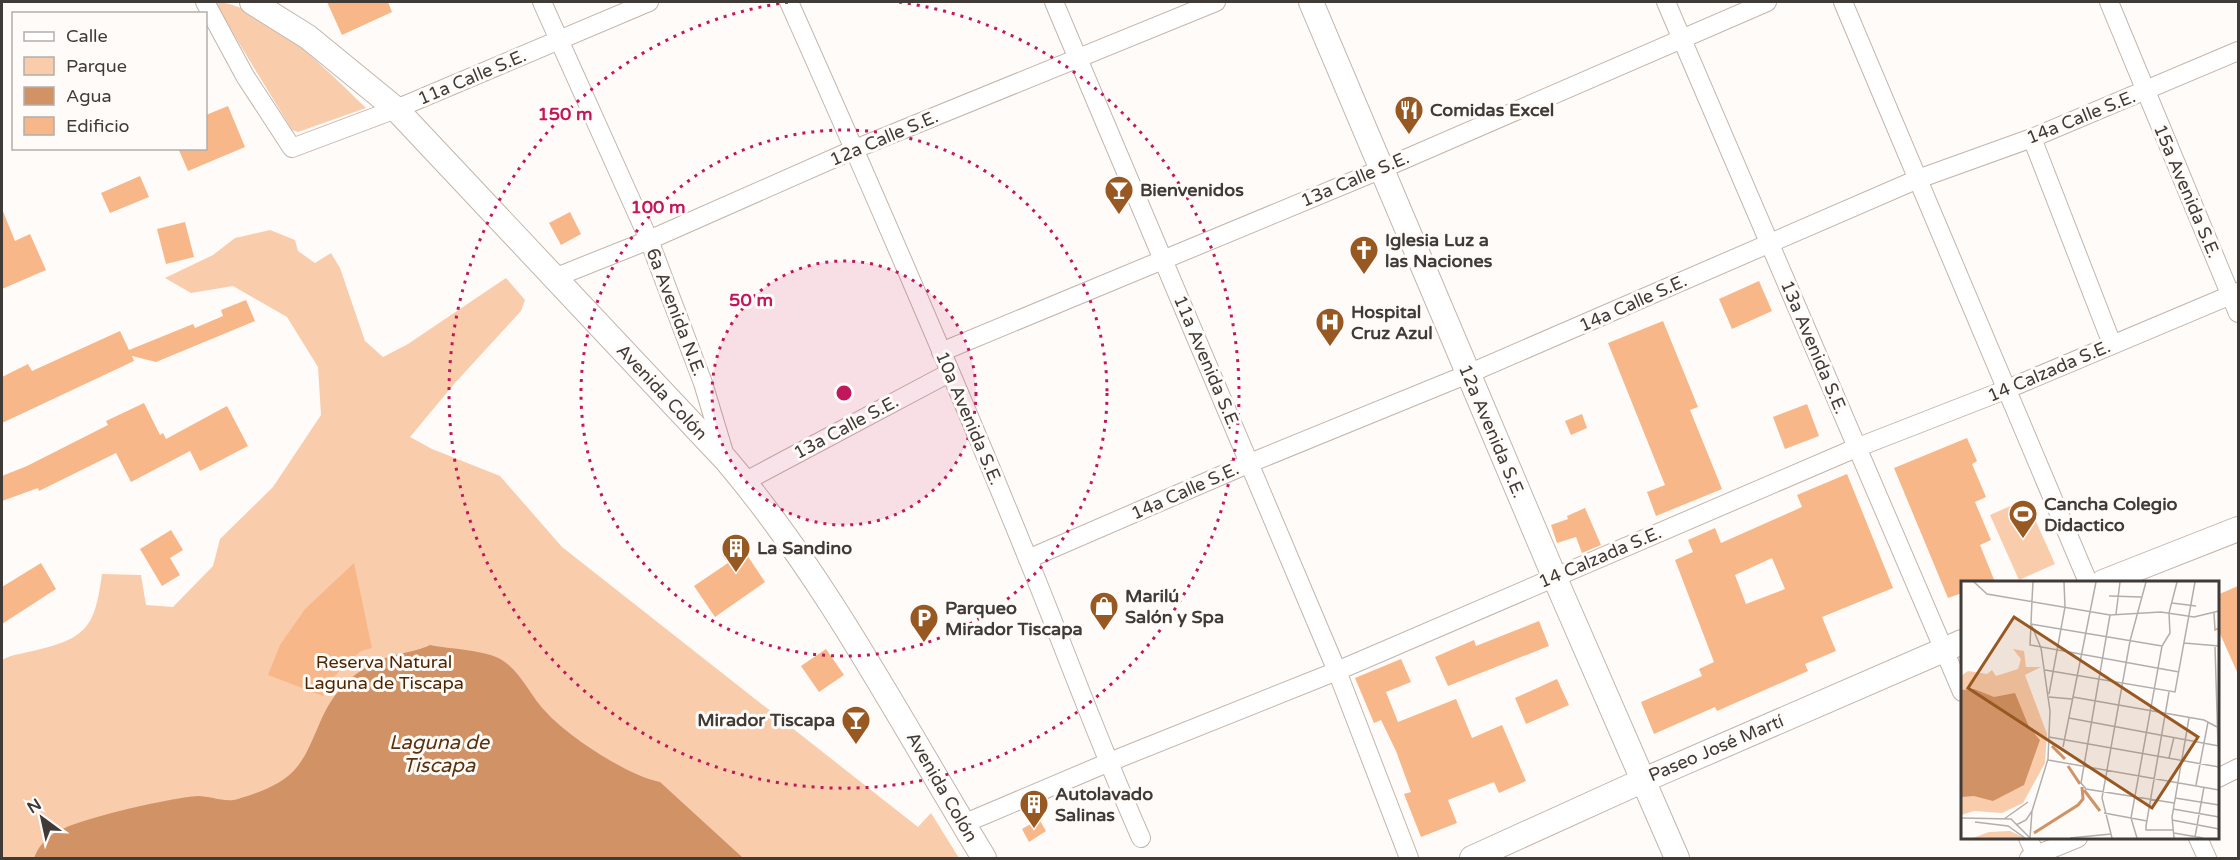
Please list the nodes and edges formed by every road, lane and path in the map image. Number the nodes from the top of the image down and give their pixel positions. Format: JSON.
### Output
{"nodes":[{"id":1,"x":205,"y":2,"type":"edge"},
{"id":2,"x":252,"y":2,"type":"edge"},
{"id":3,"x":542,"y":2,"type":"edge"},
{"id":4,"x":649,"y":2,"type":"edge"},
{"id":5,"x":789,"y":2,"type":"edge"},
{"id":6,"x":1054,"y":2,"type":"edge"},
{"id":7,"x":1216,"y":2,"type":"edge"},
{"id":8,"x":1311,"y":2,"type":"edge"},
{"id":9,"x":1666,"y":2,"type":"edge"},
{"id":10,"x":1767,"y":2,"type":"edge"},
{"id":11,"x":1843,"y":2,"type":"edge"},
{"id":12,"x":2109,"y":2,"type":"edge"},
{"id":13,"x":1681,"y":39,"type":"junction"},
{"id":14,"x":559,"y":40,"type":"junction"},
{"id":15,"x":2238,"y":51,"type":"edge"},
{"id":16,"x":1078,"y":57,"type":"junction"},
{"id":17,"x":2145,"y":90,"type":"junction"},
{"id":18,"x":396,"y":109,"type":"junction"},
{"id":19,"x":2032,"y":138,"type":"junction"},
{"id":20,"x":855,"y":149,"type":"junction"},
{"id":21,"x":1382,"y":169,"type":"junction"},
{"id":22,"x":1918,"y":179,"type":"junction"},
{"id":23,"x":649,"y":240,"type":"junction"},
{"id":24,"x":1769,"y":243,"type":"junction"},
{"id":25,"x":1163,"y":260,"type":"junction"},
{"id":26,"x":554,"y":278,"type":"junction"},
{"id":27,"x":2235,"y":293,"type":"edge"},
{"id":28,"x":2238,"y":314,"type":"edge"},
{"id":29,"x":2112,"y":344,"type":"junction"},
{"id":30,"x":942,"y":352,"type":"junction"},
{"id":31,"x":949,"y":373,"type":"junction"},
{"id":32,"x":1468,"y":374,"type":"junction"},
{"id":33,"x":2005,"y":390,"type":"junction"},
{"id":34,"x":1856,"y":448,"type":"junction"},
{"id":35,"x":727,"y":461,"type":"junction"},
{"id":36,"x":1250,"y":463,"type":"junction"},
{"id":37,"x":744,"y":482,"type":"junction"},
{"id":38,"x":2238,"y":529,"type":"edge"},
{"id":39,"x":1028,"y":559,"type":"junction"},
{"id":40,"x":1554,"y":576,"type":"junction"},
{"id":41,"x":2088,"y":581,"type":"edge"},
{"id":42,"x":2106,"y":581,"type":"edge"},
{"id":43,"x":1953,"y":646,"type":"edge"},
{"id":44,"x":1337,"y":671,"type":"junction"},
{"id":45,"x":1961,"y":687,"type":"edge"},
{"id":46,"x":1107,"y":763,"type":"junction"},
{"id":47,"x":2238,"y":768,"type":"edge"},
{"id":48,"x":2219,"y":777,"type":"edge"},
{"id":49,"x":1644,"y":780,"type":"junction"},
{"id":50,"x":963,"y":824,"type":"junction"},
{"id":51,"x":1141,"y":838,"type":"dead end"},
{"id":52,"x":2029,"y":839,"type":"edge"},
{"id":53,"x":2074,"y":839,"type":"edge"},
{"id":54,"x":2199,"y":839,"type":"edge"},
{"id":55,"x":2034,"y":857,"type":"edge"},
{"id":56,"x":984,"y":858,"type":"edge"},
{"id":57,"x":1408,"y":858,"type":"edge"},
{"id":58,"x":1472,"y":858,"type":"edge"},
{"id":59,"x":1677,"y":858,"type":"edge"},
{"id":60,"x":2207,"y":858,"type":"edge"}],
"edges":[{"from":1,"to":18,"type":"street","name":"11a Calle S.E."},
{"from":2,"to":18,"type":"main road","name":"Avenida Colón"},
{"from":3,"to":14,"type":"street","name":"6a Avenida N.E."},
{"from":4,"to":14,"type":"street","name":"11a Calle S.E."},
{"from":5,"to":20,"type":"street","name":"10a Avenida S.E."},
{"from":6,"to":16,"type":"street","name":"11a Avenida S.E."},
{"from":7,"to":16,"type":"street","name":"12a Calle S.E."},
{"from":8,"to":21,"type":"main road","name":"12a Avenida S.E."},
{"from":9,"to":13,"type":"street","name":"13a Avenida S.E."},
{"from":10,"to":13,"type":"street","name":"13a Calle S.E."},
{"from":11,"to":22,"type":"street"},
{"from":12,"to":17,"type":"street","name":"15a Avenida S.E."},
{"from":13,"to":21,"type":"street","name":"13a Calle S.E."},
{"from":13,"to":24,"type":"street","name":"13a Avenida S.E."},
{"from":14,"to":18,"type":"street","name":"11a Calle S.E."},
{"from":14,"to":23,"type":"street","name":"6a Avenida N.E."},
{"from":15,"to":17,"type":"street","name":"14a Calle S.E."},
{"from":16,"to":20,"type":"street","name":"12a Calle S.E."},
{"from":16,"to":25,"type":"street","name":"11a Avenida S.E."},
{"from":17,"to":19,"type":"street","name":"14a Calle S.E."},
{"from":17,"to":27,"type":"street","name":"15a Avenida S.E."},
{"from":18,"to":26,"type":"main road","name":"Avenida Colón"},
{"from":19,"to":22,"type":"street","name":"14a Calle S.E."},
{"from":19,"to":29,"type":"street"},
{"from":20,"to":23,"type":"street","name":"12a Calle S.E."},
{"from":20,"to":30,"type":"street","name":"10a Avenida S.E."},
{"from":21,"to":25,"type":"street","name":"13a Calle S.E."},
{"from":21,"to":32,"type":"main road","name":"12a Avenida S.E."},
{"from":22,"to":24,"type":"street","name":"14a Calle S.E."},
{"from":22,"to":33,"type":"street"},
{"from":23,"to":26,"type":"street","name":"12a Calle S.E."},
{"from":23,"to":35,"type":"street","name":"6a Avenida N.E."},
{"from":24,"to":32,"type":"street","name":"14a Calle S.E."},
{"from":24,"to":34,"type":"street","name":"13a Avenida S.E."},
{"from":25,"to":30,"type":"street","name":"13a Calle S.E."},
{"from":25,"to":36,"type":"street","name":"11a Avenida S.E."},
{"from":26,"to":35,"type":"main road","name":"Avenida Colón"},
{"from":27,"to":28,"type":"street","name":"15a Avenida S.E."},
{"from":27,"to":29,"type":"street","name":"14 Calzada S.E."},
{"from":29,"to":33,"type":"street","name":"14 Calzada S.E."},
{"from":30,"to":31,"type":"street","name":"10a Avenida S.E."},
{"from":31,"to":37,"type":"street","name":"13a Calle S.E."},
{"from":31,"to":39,"type":"street","name":"10a Avenida S.E."},
{"from":32,"to":36,"type":"street","name":"14a Calle S.E."},
{"from":32,"to":40,"type":"main road","name":"12a Avenida S.E."},
{"from":33,"to":34,"type":"street","name":"14 Calzada S.E."},
{"from":33,"to":41,"type":"street"},
{"from":34,"to":40,"type":"street","name":"14 Calzada S.E."},
{"from":34,"to":43,"type":"street","name":"13a Avenida S.E."},
{"from":35,"to":37,"type":"main road","name":"Avenida Colón"},
{"from":36,"to":39,"type":"street","name":"14a Calle S.E."},
{"from":36,"to":44,"type":"street","name":"11a Avenida S.E."},
{"from":37,"to":50,"type":"main road","name":"Avenida Colón"},
{"from":38,"to":42,"type":"main road"},
{"from":39,"to":46,"type":"street","name":"10a Avenida S.E."},
{"from":40,"to":44,"type":"street","name":"14 Calzada S.E."},
{"from":40,"to":49,"type":"main road","name":"12a Avenida S.E."},
{"from":43,"to":45,"type":"street","name":"13a Avenida S.E."},
{"from":43,"to":49,"type":"main road","name":"Paseo José Martí"},
{"from":44,"to":46,"type":"street","name":"14 Calzada S.E."},
{"from":44,"to":57,"type":"street","name":"11a Avenida S.E."},
{"from":46,"to":50,"type":"street","name":"14 Calzada S.E."},
{"from":46,"to":51,"type":"street","name":"10a Avenida S.E."},
{"from":47,"to":48,"type":"street"},
{"from":49,"to":58,"type":"main road","name":"Paseo José Martí"},
{"from":49,"to":59,"type":"main road","name":"12a Avenida S.E."},
{"from":50,"to":56,"type":"main road","name":"Avenida Colón"},
{"from":52,"to":55,"type":"street"},
{"from":53,"to":55,"type":"street"},
{"from":54,"to":60,"type":"street"}]}
